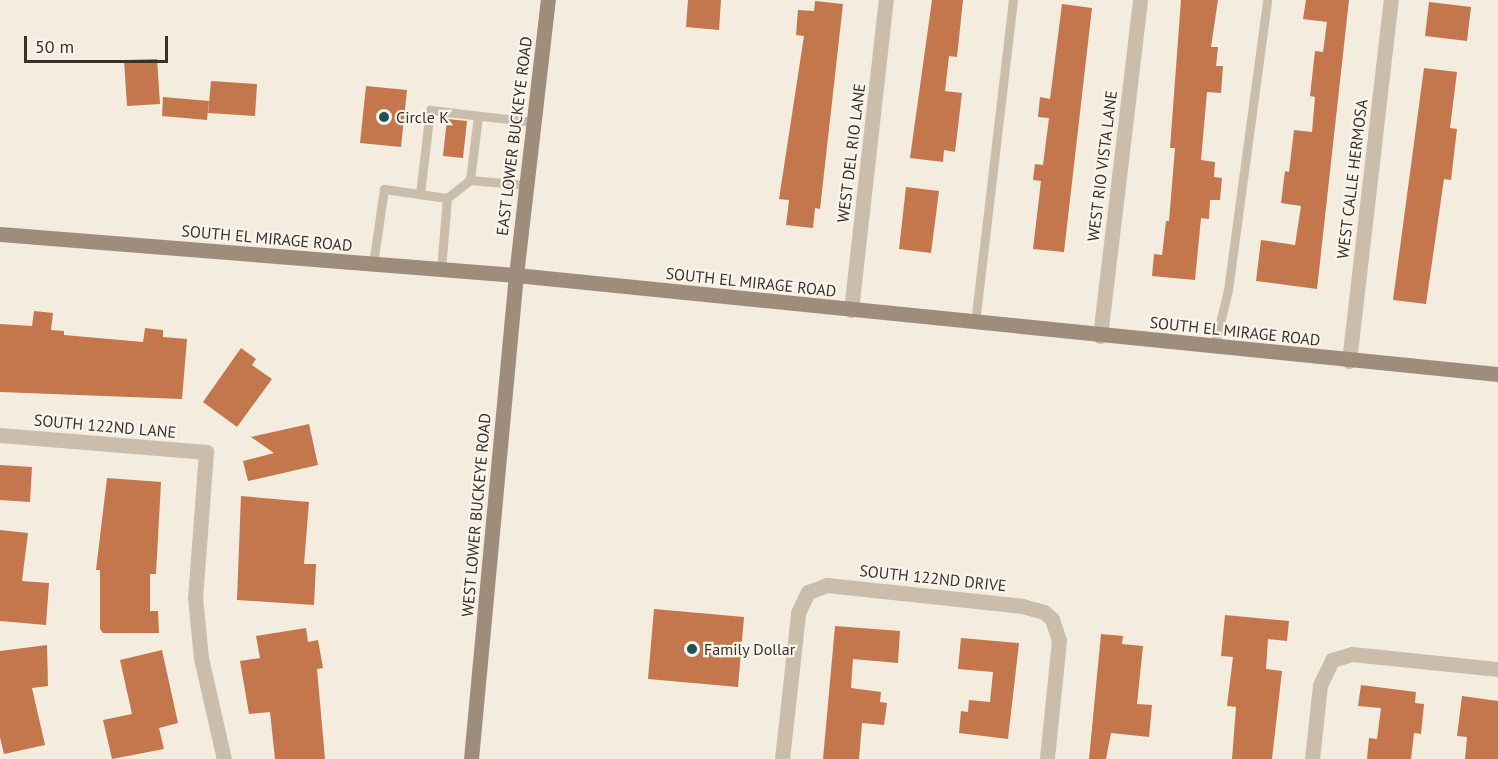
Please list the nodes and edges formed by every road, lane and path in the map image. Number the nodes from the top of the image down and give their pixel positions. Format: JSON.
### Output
{"nodes":[{"id":1,"x":548,"y":0,"type":"edge"},
{"id":2,"x":886,"y":0,"type":"edge"},
{"id":3,"x":1013,"y":0,"type":"edge"},
{"id":4,"x":1140,"y":0,"type":"edge"},
{"id":5,"x":1267,"y":0,"type":"edge"},
{"id":6,"x":1391,"y":0,"type":"edge"},
{"id":7,"x":478,"y":116,"type":"junction"},
{"id":8,"x":534,"y":122,"type":"junction"},
{"id":9,"x":470,"y":180,"type":"junction"},
{"id":10,"x":526,"y":185,"type":"junction"},
{"id":11,"x":420,"y":194,"type":"junction"},
{"id":12,"x":447,"y":198,"type":"junction"},
{"id":13,"x":0,"y":234,"type":"edge"},
{"id":14,"x":373,"y":264,"type":"junction"},
{"id":15,"x":441,"y":269,"type":"junction"},
{"id":16,"x":516,"y":275,"type":"junction"},
{"id":17,"x":850,"y":310,"type":"junction"},
{"id":18,"x":975,"y":323,"type":"junction"},
{"id":19,"x":1101,"y":336,"type":"junction"},
{"id":20,"x":1214,"y":347,"type":"junction"},
{"id":21,"x":1349,"y":361,"type":"junction"},
{"id":22,"x":1498,"y":374,"type":"edge"},
{"id":23,"x":0,"y":435,"type":"edge"},
{"id":24,"x":1498,"y":669,"type":"edge"},
{"id":25,"x":224,"y":759,"type":"edge"},
{"id":26,"x":471,"y":759,"type":"edge"},
{"id":27,"x":782,"y":759,"type":"edge"},
{"id":28,"x":1047,"y":759,"type":"edge"},
{"id":29,"x":1312,"y":759,"type":"edge"}],
"edges":[{"from":1,"to":8,"type":"main road","name":"EAST LOWER BUCKEYE ROAD"},
{"from":2,"to":17,"type":"street","name":"WEST DEL RIO LANE"},
{"from":3,"to":18,"type":"lane"},
{"from":4,"to":19,"type":"street","name":"WEST RIO VISTA LANE"},
{"from":5,"to":20,"type":"lane"},
{"from":6,"to":21,"type":"street","name":"WEST CALLE HERMOSA"},
{"from":7,"to":8,"type":"lane"},
{"from":7,"to":9,"type":"lane"},
{"from":7,"to":11,"type":"lane"},
{"from":8,"to":10,"type":"main road","name":"EAST LOWER BUCKEYE ROAD"},
{"from":9,"to":10,"type":"lane"},
{"from":9,"to":12,"type":"lane"},
{"from":10,"to":16,"type":"main road","name":"EAST LOWER BUCKEYE ROAD"},
{"from":11,"to":12,"type":"lane"},
{"from":11,"to":14,"type":"lane"},
{"from":12,"to":15,"type":"lane"},
{"from":13,"to":14,"type":"main road","name":"SOUTH EL MIRAGE ROAD"},
{"from":14,"to":15,"type":"main road","name":"SOUTH EL MIRAGE ROAD"},
{"from":15,"to":16,"type":"main road","name":"SOUTH EL MIRAGE ROAD"},
{"from":16,"to":17,"type":"main road","name":"SOUTH EL MIRAGE ROAD"},
{"from":16,"to":26,"type":"main road","name":"WEST LOWER BUCKEYE ROAD"},
{"from":17,"to":18,"type":"main road","name":"SOUTH EL MIRAGE ROAD"},
{"from":18,"to":19,"type":"main road","name":"SOUTH EL MIRAGE ROAD"},
{"from":19,"to":20,"type":"main road","name":"SOUTH EL MIRAGE ROAD"},
{"from":20,"to":21,"type":"main road","name":"SOUTH EL MIRAGE ROAD"},
{"from":21,"to":22,"type":"main road","name":"SOUTH EL MIRAGE ROAD"},
{"from":23,"to":25,"type":"street","name":"SOUTH 122ND LANE"},
{"from":24,"to":29,"type":"street"},
{"from":27,"to":28,"type":"street","name":"SOUTH 122ND DRIVE"}]}
